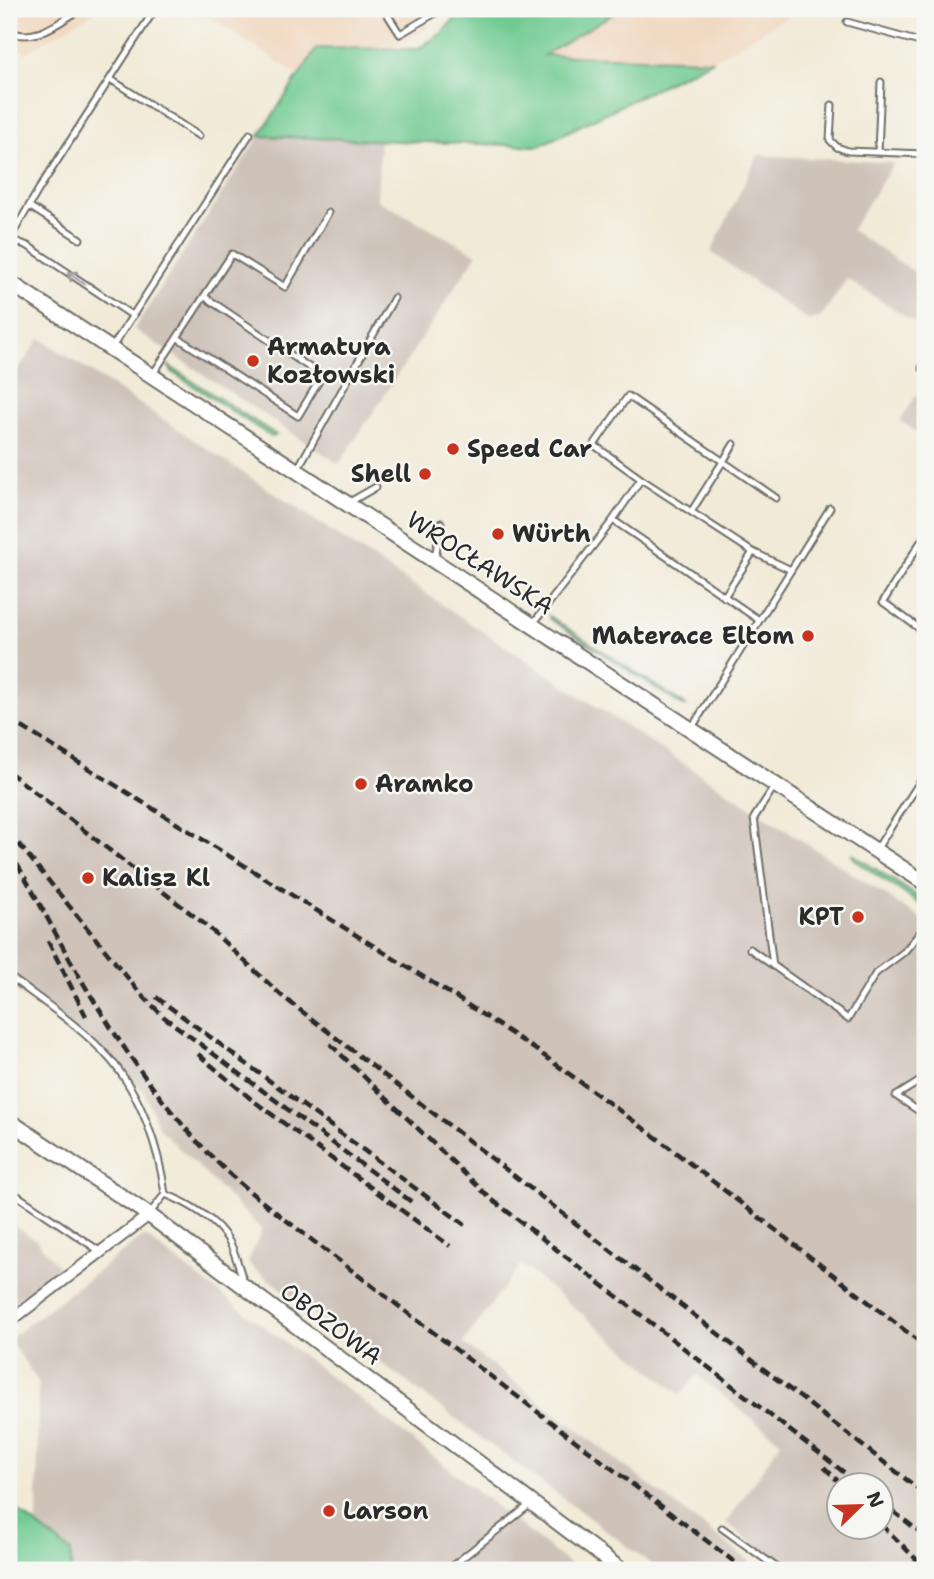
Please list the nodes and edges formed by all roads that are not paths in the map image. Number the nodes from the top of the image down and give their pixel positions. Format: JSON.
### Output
{"nodes":[{"id":1,"x":81,"y":9,"type":"edge"},
{"id":2,"x":155,"y":9,"type":"edge"},
{"id":3,"x":384,"y":9,"type":"edge"},
{"id":4,"x":443,"y":9,"type":"edge"},
{"id":5,"x":846,"y":22,"type":"dead end"},
{"id":6,"x":9,"y":31,"type":"edge"},
{"id":7,"x":925,"y":35,"type":"edge"},
{"id":8,"x":110,"y":79,"type":"junction"},
{"id":9,"x":881,"y":82,"type":"dead end"},
{"id":10,"x":832,"y":105,"type":"dead end"},
{"id":11,"x":250,"y":134,"type":"dead end"},
{"id":12,"x":199,"y":136,"type":"dead end"},
{"id":13,"x":878,"y":152,"type":"junction"},
{"id":14,"x":925,"y":154,"type":"edge"},
{"id":15,"x":29,"y":206,"type":"junction"},
{"id":16,"x":328,"y":213,"type":"dead end"},
{"id":17,"x":9,"y":239,"type":"edge"},
{"id":18,"x":80,"y":239,"type":"dead end"},
{"id":19,"x":9,"y":282,"type":"edge"},
{"id":20,"x":205,"y":297,"type":"junction"},
{"id":21,"x":394,"y":298,"type":"dead end"},
{"id":22,"x":133,"y":316,"type":"junction"},
{"id":23,"x":178,"y":338,"type":"junction"},
{"id":24,"x":111,"y":349,"type":"junction"},
{"id":25,"x":152,"y":376,"type":"junction"},
{"id":26,"x":734,"y":444,"type":"dead end"},
{"id":27,"x":723,"y":461,"type":"junction"},
{"id":28,"x":296,"y":470,"type":"junction"},
{"id":29,"x":641,"y":479,"type":"junction"},
{"id":30,"x":376,"y":487,"type":"dead end"},
{"id":31,"x":776,"y":498,"type":"dead end"},
{"id":32,"x":347,"y":504,"type":"junction"},
{"id":33,"x":830,"y":508,"type":"dead end"},
{"id":34,"x":691,"y":512,"type":"junction"},
{"id":35,"x":613,"y":520,"type":"junction"},
{"id":36,"x":441,"y":523,"type":"dead end"},
{"id":37,"x":925,"y":535,"type":"edge"},
{"id":38,"x":753,"y":552,"type":"junction"},
{"id":39,"x":435,"y":561,"type":"junction"},
{"id":40,"x":791,"y":570,"type":"junction"},
{"id":41,"x":724,"y":597,"type":"junction"},
{"id":42,"x":759,"y":621,"type":"junction"},
{"id":43,"x":532,"y":625,"type":"junction"},
{"id":44,"x":924,"y":630,"type":"edge"},
{"id":45,"x":691,"y":729,"type":"junction"},
{"id":46,"x":925,"y":774,"type":"edge"},
{"id":47,"x":776,"y":785,"type":"junction"},
{"id":48,"x":876,"y":850,"type":"junction"},
{"id":49,"x":925,"y":883,"type":"edge"},
{"id":50,"x":925,"y":927,"type":"edge"},
{"id":51,"x":750,"y":949,"type":"dead end"},
{"id":52,"x":773,"y":966,"type":"junction"},
{"id":53,"x":9,"y":976,"type":"edge"},
{"id":54,"x":925,"y":1078,"type":"edge"},
{"id":55,"x":925,"y":1115,"type":"edge"},
{"id":56,"x":9,"y":1121,"type":"edge"},
{"id":57,"x":9,"y":1190,"type":"edge"},
{"id":58,"x":164,"y":1194,"type":"junction"},
{"id":59,"x":149,"y":1216,"type":"junction"},
{"id":60,"x":101,"y":1252,"type":"junction"},
{"id":61,"x":245,"y":1288,"type":"junction"},
{"id":62,"x":9,"y":1322,"type":"edge"},
{"id":63,"x":532,"y":1503,"type":"junction"},
{"id":64,"x":722,"y":1528,"type":"dead end"},
{"id":65,"x":447,"y":1570,"type":"edge"},
{"id":66,"x":621,"y":1570,"type":"edge"},
{"id":67,"x":780,"y":1570,"type":"edge"}],
"edges":[{"from":1,"to":6,"type":"lane"},
{"from":2,"to":8,"type":"lane"},
{"from":3,"to":4,"type":"lane"},
{"from":5,"to":7,"type":"lane"},
{"from":8,"to":12,"type":"lane"},
{"from":8,"to":15,"type":"lane"},
{"from":9,"to":13,"type":"lane"},
{"from":10,"to":13,"type":"lane"},
{"from":11,"to":22,"type":"lane"},
{"from":13,"to":14,"type":"lane"},
{"from":15,"to":17,"type":"lane"},
{"from":15,"to":18,"type":"lane"},
{"from":16,"to":20,"type":"lane"},
{"from":22,"to":17,"type":"lane","one_way":true},
{"from":19,"to":24,"type":"street","name":"WROCŁAWSKA"},
{"from":20,"to":23,"type":"lane"},
{"from":20,"to":23,"type":"lane"},
{"from":21,"to":28,"type":"lane"},
{"from":22,"to":24,"type":"lane"},
{"from":23,"to":25,"type":"lane"},
{"from":24,"to":25,"type":"street","name":"WROCŁAWSKA"},
{"from":25,"to":28,"type":"street","name":"WROCŁAWSKA"},
{"from":26,"to":27,"type":"lane"},
{"from":27,"to":29,"type":"lane"},
{"from":27,"to":31,"type":"lane"},
{"from":27,"to":34,"type":"lane"},
{"from":28,"to":32,"type":"street","name":"WROCŁAWSKA"},
{"from":29,"to":34,"type":"lane"},
{"from":29,"to":35,"type":"lane"},
{"from":30,"to":32,"type":"lane"},
{"from":32,"to":39,"type":"street","name":"WROCŁAWSKA"},
{"from":33,"to":40,"type":"lane"},
{"from":34,"to":38,"type":"lane"},
{"from":35,"to":41,"type":"lane"},
{"from":35,"to":43,"type":"lane"},
{"from":36,"to":39,"type":"lane"},
{"from":37,"to":44,"type":"lane"},
{"from":38,"to":40,"type":"lane"},
{"from":38,"to":41,"type":"lane"},
{"from":39,"to":43,"type":"street","name":"WROCŁAWSKA"},
{"from":40,"to":42,"type":"lane"},
{"from":41,"to":42,"type":"lane"},
{"from":42,"to":45,"type":"lane"},
{"from":43,"to":45,"type":"street","name":"WROCŁAWSKA"},
{"from":45,"to":47,"type":"street","name":"WROCŁAWSKA"},
{"from":46,"to":48,"type":"lane"},
{"from":47,"to":48,"type":"street","name":"WROCŁAWSKA"},
{"from":47,"to":52,"type":"lane"},
{"from":48,"to":49,"type":"street","name":"WROCŁAWSKA"},
{"from":50,"to":52,"type":"lane"},
{"from":51,"to":52,"type":"lane"},
{"from":53,"to":58,"type":"lane"},
{"from":54,"to":55,"type":"lane"},
{"from":56,"to":59,"type":"street","name":"OBOZOWA"},
{"from":57,"to":60,"type":"lane"},
{"from":58,"to":59,"type":"lane"},
{"from":58,"to":61,"type":"lane"},
{"from":59,"to":60,"type":"street"},
{"from":59,"to":61,"type":"street","name":"OBOZOWA"},
{"from":60,"to":62,"type":"street"},
{"from":61,"to":63,"type":"street","name":"OBOZOWA"},
{"from":63,"to":65,"type":"lane"},
{"from":63,"to":66,"type":"street","name":"OBOZOWA"},
{"from":64,"to":67,"type":"lane"}]}
